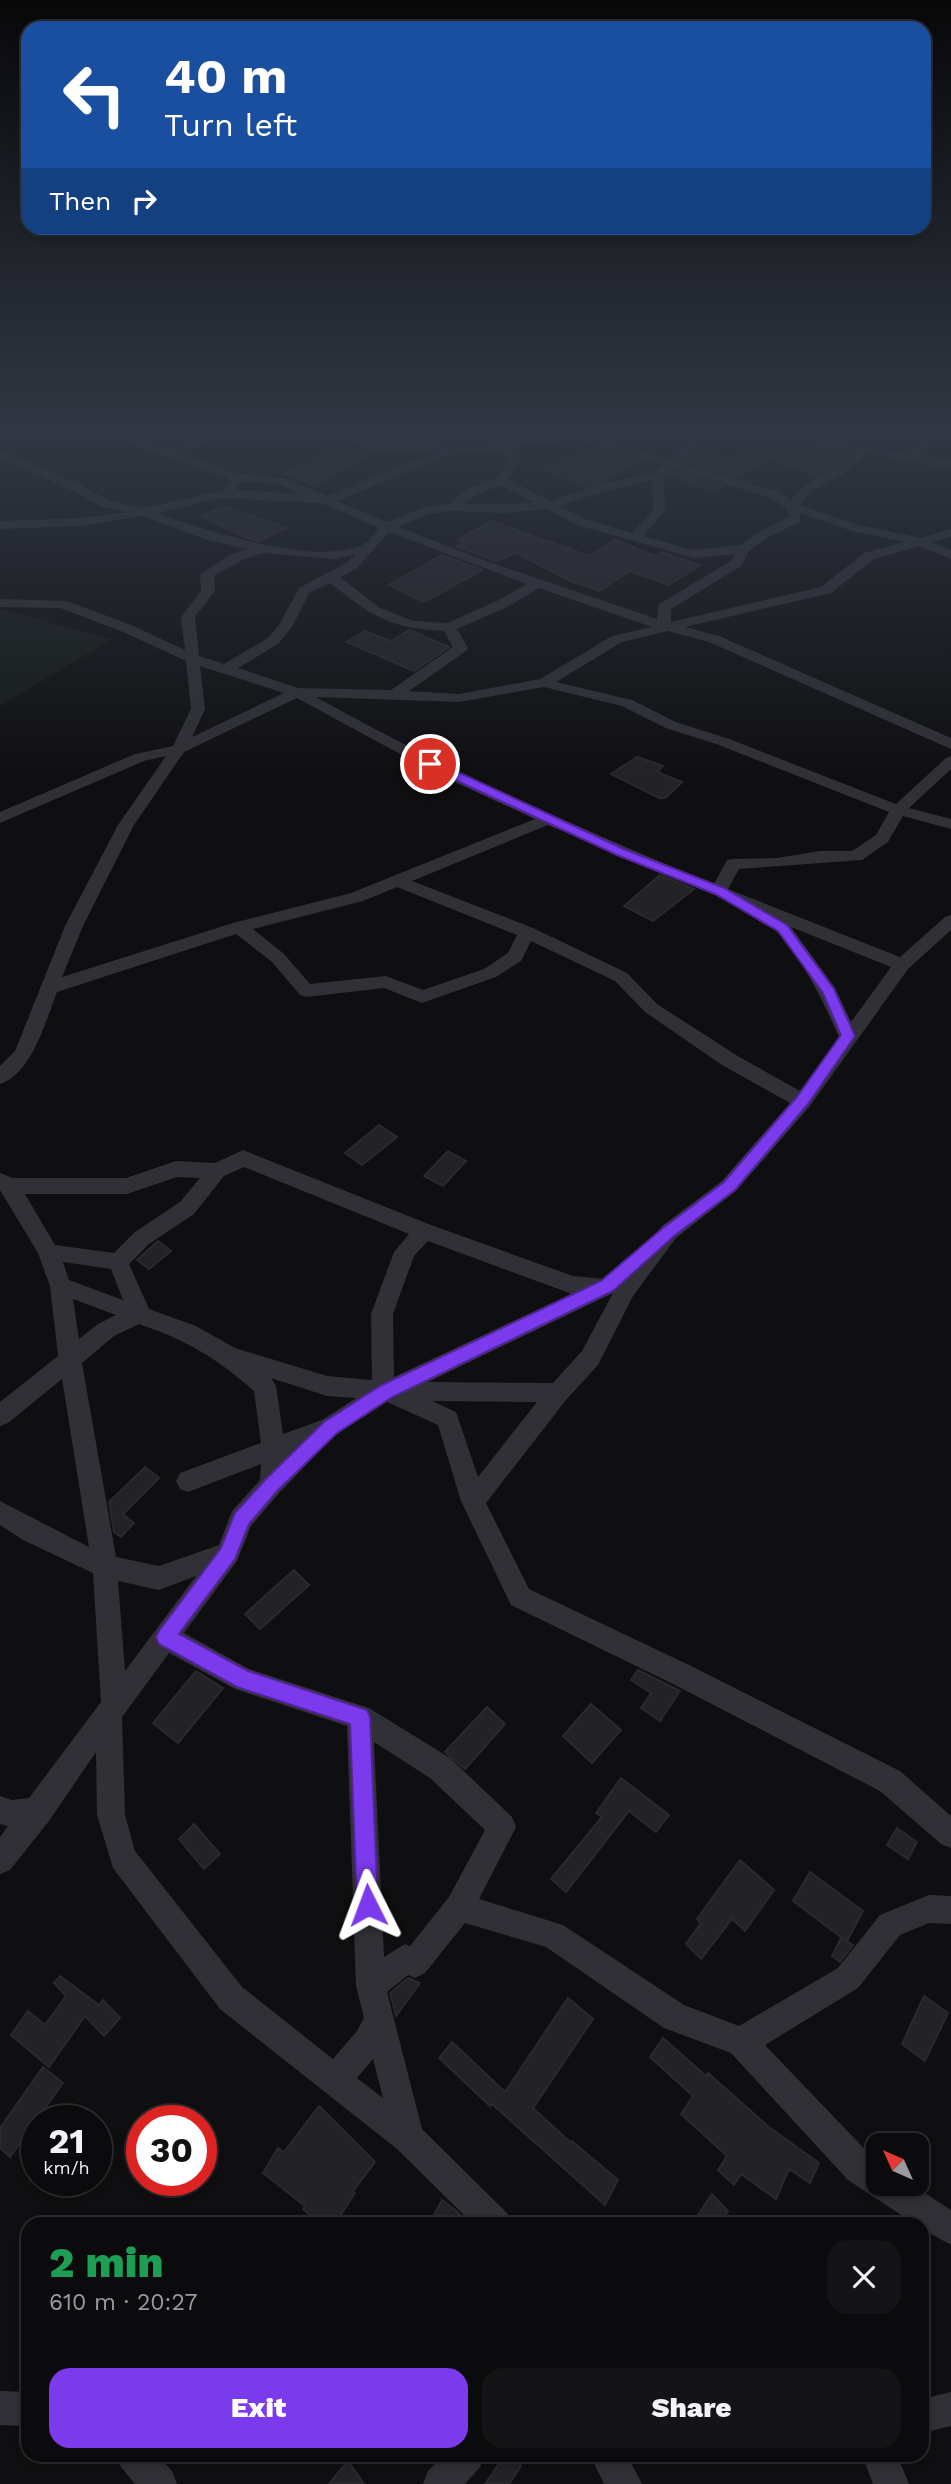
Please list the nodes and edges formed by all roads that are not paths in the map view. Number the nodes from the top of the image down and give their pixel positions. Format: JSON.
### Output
{"nodes":[{"id":1,"x":200,"y":548,"type":"edge"},
{"id":2,"x":363,"y":548,"type":"edge"},
{"id":3,"x":368,"y":548,"type":"edge"},
{"id":4,"x":443,"y":548,"type":"edge"},
{"id":5,"x":656,"y":548,"type":"edge"},
{"id":6,"x":896,"y":548,"type":"edge"},
{"id":7,"x":935,"y":548,"type":"edge"},
{"id":8,"x":264,"y":549,"type":"junction"},
{"id":9,"x":744,"y":549,"type":"joint"},
{"id":10,"x":210,"y":554,"type":"junction"},
{"id":11,"x":951,"y":555,"type":"edge"},
{"id":12,"x":698,"y":569,"type":"junction"},
{"id":13,"x":332,"y":578,"type":"junction"},
{"id":14,"x":538,"y":583,"type":"junction"},
{"id":15,"x":0,"y":603,"type":"edge"},
{"id":16,"x":664,"y":626,"type":"junction"},
{"id":17,"x":449,"y":627,"type":"junction"},
{"id":18,"x":193,"y":659,"type":"junction"},
{"id":19,"x":225,"y":670,"type":"junction"},
{"id":20,"x":544,"y":683,"type":"junction"},
{"id":21,"x":297,"y":692,"type":"junction"},
{"id":22,"x":394,"y":694,"type":"junction"},
{"id":23,"x":951,"y":744,"type":"edge"},
{"id":24,"x":179,"y":749,"type":"junction"},
{"id":25,"x":951,"y":761,"type":"edge"},
{"id":26,"x":898,"y":810,"type":"junction"},
{"id":27,"x":0,"y":818,"type":"edge"},
{"id":28,"x":550,"y":819,"type":"junction"},
{"id":29,"x":951,"y":824,"type":"edge"},
{"id":30,"x":399,"y":881,"type":"junction"},
{"id":31,"x":719,"y":891,"type":"junction"},
{"id":32,"x":951,"y":921,"type":"edge"},
{"id":33,"x":239,"y":927,"type":"junction"},
{"id":34,"x":527,"y":932,"type":"junction"},
{"id":35,"x":902,"y":965,"type":"junction"},
{"id":36,"x":49,"y":988,"type":"junction"},
{"id":37,"x":848,"y":1036,"type":"junction"},
{"id":38,"x":0,"y":1077,"type":"edge"},
{"id":39,"x":803,"y":1101,"type":"junction"},
{"id":40,"x":217,"y":1171,"type":"junction"},
{"id":41,"x":5,"y":1183,"type":"edge"},
{"id":42,"x":424,"y":1231,"type":"junction"},
{"id":43,"x":669,"y":1232,"type":"junction"},
{"id":44,"x":48,"y":1252,"type":"junction"},
{"id":45,"x":118,"y":1262,"type":"junction"},
{"id":46,"x":61,"y":1286,"type":"junction"},
{"id":47,"x":607,"y":1286,"type":"junction"},
{"id":48,"x":140,"y":1313,"type":"junction"},
{"id":49,"x":227,"y":1354,"type":"junction"},
{"id":50,"x":70,"y":1360,"type":"junction"},
{"id":51,"x":384,"y":1391,"type":"junction"},
{"id":52,"x":558,"y":1393,"type":"junction"},
{"id":53,"x":0,"y":1416,"type":"edge"},
{"id":54,"x":330,"y":1427,"type":"junction"},
{"id":55,"x":274,"y":1450,"type":"junction"},
{"id":56,"x":188,"y":1481,"type":"dead end"},
{"id":57,"x":272,"y":1484,"type":"junction"},
{"id":58,"x":473,"y":1500,"type":"junction"},
{"id":59,"x":0,"y":1512,"type":"edge"},
{"id":60,"x":228,"y":1553,"type":"junction"},
{"id":61,"x":105,"y":1566,"type":"junction"},
{"id":62,"x":165,"y":1637,"type":"junction"},
{"id":63,"x":112,"y":1709,"type":"junction"},
{"id":64,"x":360,"y":1717,"type":"junction"},
{"id":65,"x":0,"y":1810,"type":"edge"},
{"id":66,"x":39,"y":1811,"type":"junction"},
{"id":67,"x":951,"y":1834,"type":"edge"},
{"id":68,"x":0,"y":1860,"type":"edge"},
{"id":69,"x":459,"y":1907,"type":"junction"},
{"id":70,"x":951,"y":1910,"type":"edge"},
{"id":71,"x":371,"y":1986,"type":"junction"},
{"id":72,"x":379,"y":2019,"type":"junction"},
{"id":73,"x":741,"y":2042,"type":"junction"},
{"id":74,"x":335,"y":2080,"type":"junction"},
{"id":75,"x":408,"y":2138,"type":"junction"},
{"id":76,"x":866,"y":2174,"type":"edge"},
{"id":77,"x":900,"y":2196,"type":"edge"},
{"id":78,"x":489,"y":2217,"type":"edge"},
{"id":79,"x":951,"y":2229,"type":"edge"},
{"id":80,"x":0,"y":2408,"type":"edge"},
{"id":81,"x":21,"y":2409,"type":"edge"},
{"id":82,"x":951,"y":2409,"type":"edge"},
{"id":83,"x":929,"y":2414,"type":"edge"},
{"id":84,"x":139,"y":2462,"type":"edge"},
{"id":85,"x":461,"y":2462,"type":"edge"},
{"id":86,"x":611,"y":2462,"type":"edge"},
{"id":87,"x":882,"y":2462,"type":"edge"},
{"id":88,"x":159,"y":2484,"type":"edge"},
{"id":89,"x":441,"y":2484,"type":"edge"},
{"id":90,"x":624,"y":2484,"type":"edge"},
{"id":91,"x":891,"y":2484,"type":"edge"}],
"edges":[{"from":1,"to":10,"type":"street"},
{"from":2,"to":8,"type":"street"},
{"from":3,"to":13,"type":"street"},
{"from":4,"to":14,"type":"street"},
{"from":5,"to":12,"type":"street"},
{"from":6,"to":16,"type":"street"},
{"from":7,"to":11,"type":"street"},
{"from":8,"to":10,"type":"street"},
{"from":8,"to":10,"type":"street"},
{"from":9,"to":12,"type":"street"},
{"from":9,"to":12,"type":"street"},
{"from":10,"to":18,"type":"street"},
{"from":12,"to":16,"type":"street"},
{"from":13,"to":17,"type":"street"},
{"from":13,"to":19,"type":"street"},
{"from":14,"to":16,"type":"street"},
{"from":14,"to":17,"type":"street"},
{"from":15,"to":18,"type":"street"},
{"from":16,"to":20,"type":"street"},
{"from":16,"to":23,"type":"street"},
{"from":17,"to":22,"type":"street"},
{"from":18,"to":19,"type":"street"},
{"from":18,"to":24,"type":"street"},
{"from":19,"to":21,"type":"street"},
{"from":20,"to":22,"type":"street"},
{"from":20,"to":26,"type":"street"},
{"from":21,"to":22,"type":"street"},
{"from":21,"to":24,"type":"street"},
{"from":21,"to":28,"type":"street"},
{"from":24,"to":27,"type":"street"},
{"from":24,"to":36,"type":"street"},
{"from":25,"to":26,"type":"street"},
{"from":26,"to":29,"type":"street"},
{"from":26,"to":31,"type":"street"},
{"from":28,"to":30,"type":"street"},
{"from":28,"to":31,"type":"street"},
{"from":30,"to":33,"type":"street"},
{"from":30,"to":34,"type":"street"},
{"from":31,"to":35,"type":"street"},
{"from":31,"to":37,"type":"street"},
{"from":32,"to":35,"type":"street"},
{"from":33,"to":34,"type":"street"},
{"from":33,"to":36,"type":"street"},
{"from":34,"to":39,"type":"street"},
{"from":35,"to":37,"type":"street"},
{"from":36,"to":38,"type":"street"},
{"from":37,"to":39,"type":"street"},
{"from":39,"to":43,"type":"street"},
{"from":40,"to":41,"type":"street"},
{"from":40,"to":42,"type":"street"},
{"from":40,"to":45,"type":"street"},
{"from":41,"to":44,"type":"street"},
{"from":42,"to":47,"type":"street"},
{"from":42,"to":51,"type":"street"},
{"from":43,"to":47,"type":"street"},
{"from":43,"to":52,"type":"street"},
{"from":44,"to":45,"type":"street"},
{"from":44,"to":46,"type":"street"},
{"from":45,"to":48,"type":"street"},
{"from":46,"to":48,"type":"street"},
{"from":46,"to":50,"type":"street"},
{"from":47,"to":51,"type":"street"},
{"from":48,"to":49,"type":"street"},
{"from":48,"to":50,"type":"street"},
{"from":49,"to":51,"type":"street"},
{"from":49,"to":55,"type":"street"},
{"from":50,"to":53,"type":"street"},
{"from":50,"to":61,"type":"street"},
{"from":51,"to":52,"type":"street"},
{"from":51,"to":54,"type":"street"},
{"from":51,"to":58,"type":"street"},
{"from":52,"to":58,"type":"street"},
{"from":54,"to":55,"type":"street"},
{"from":54,"to":57,"type":"street"},
{"from":55,"to":56,"type":"street"},
{"from":55,"to":57,"type":"street"},
{"from":57,"to":60,"type":"street"},
{"from":58,"to":67,"type":"street"},
{"from":59,"to":61,"type":"street"},
{"from":60,"to":61,"type":"street"},
{"from":60,"to":62,"type":"street"},
{"from":61,"to":63,"type":"street"},
{"from":62,"to":63,"type":"street"},
{"from":62,"to":64,"type":"street"},
{"from":63,"to":66,"type":"street"},
{"from":63,"to":74,"type":"street"},
{"from":64,"to":69,"type":"street"},
{"from":64,"to":71,"type":"street"},
{"from":65,"to":66,"type":"street"},
{"from":66,"to":68,"type":"street"},
{"from":69,"to":71,"type":"street"},
{"from":69,"to":73,"type":"street"},
{"from":70,"to":73,"type":"street"},
{"from":71,"to":72,"type":"street"},
{"from":72,"to":74,"type":"street"},
{"from":72,"to":75,"type":"street"},
{"from":73,"to":76,"type":"street"},
{"from":74,"to":75,"type":"street"},
{"from":75,"to":78,"type":"street"},
{"from":77,"to":79,"type":"street"},
{"from":80,"to":81,"type":"street"},
{"from":82,"to":83,"type":"street"},
{"from":84,"to":88,"type":"street"},
{"from":85,"to":89,"type":"street"},
{"from":86,"to":90,"type":"street"},
{"from":87,"to":91,"type":"street"}]}
